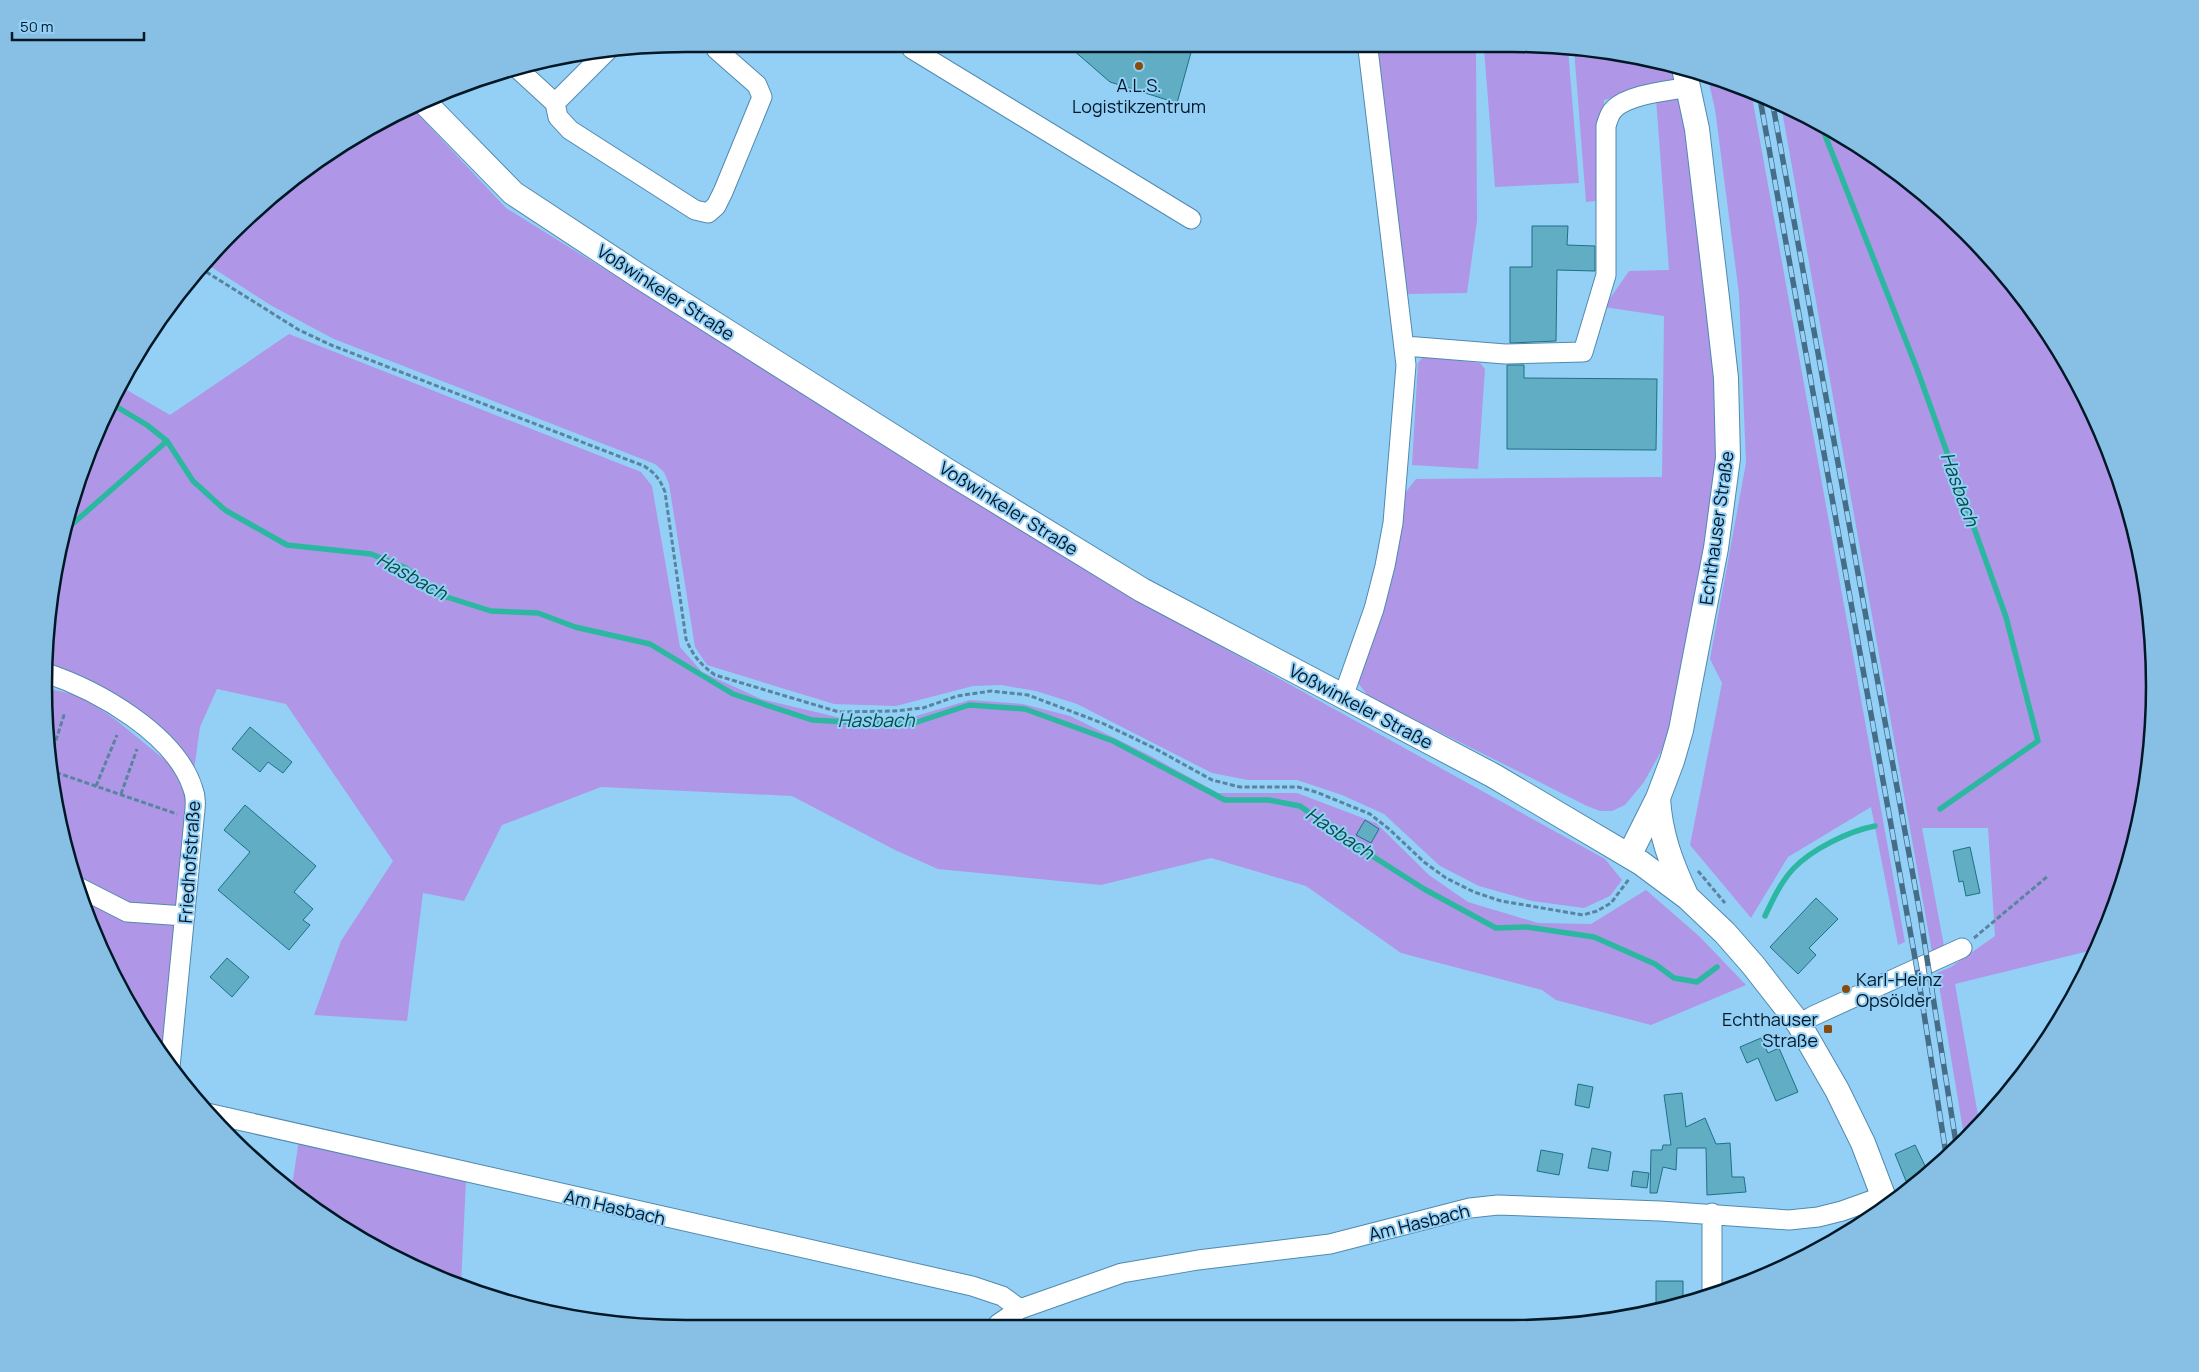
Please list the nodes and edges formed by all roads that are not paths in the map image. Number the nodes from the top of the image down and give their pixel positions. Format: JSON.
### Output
{"nodes":[{"id":1,"x":719,"y":52,"type":"edge"},
{"id":2,"x":917,"y":52,"type":"edge"},
{"id":3,"x":1368,"y":52,"type":"edge"},
{"id":4,"x":599,"y":59,"type":"edge"},
{"id":5,"x":523,"y":74,"type":"edge"},
{"id":6,"x":1687,"y":80,"type":"edge"},
{"id":7,"x":555,"y":103,"type":"junction"},
{"id":8,"x":429,"y":108,"type":"edge"},
{"id":9,"x":1191,"y":219,"type":"dead end"},
{"id":10,"x":1406,"y":346,"type":"junction"},
{"id":11,"x":53,"y":676,"type":"edge"},
{"id":12,"x":1342,"y":697,"type":"junction"},
{"id":13,"x":1658,"y":798,"type":"junction"},
{"id":14,"x":1630,"y":854,"type":"junction"},
{"id":15,"x":87,"y":891,"type":"edge"},
{"id":16,"x":1688,"y":898,"type":"junction"},
{"id":17,"x":185,"y":916,"type":"junction"},
{"id":18,"x":1962,"y":948,"type":"road end"},
{"id":19,"x":1799,"y":1024,"type":"junction"},
{"id":20,"x":171,"y":1055,"type":"edge"},
{"id":21,"x":221,"y":1116,"type":"edge"},
{"id":22,"x":1885,"y":1199,"type":"edge"},
{"id":23,"x":1880,"y":1202,"type":"edge"},
{"id":24,"x":1712,"y":1213,"type":"junction"},
{"id":25,"x":1712,"y":1288,"type":"edge"},
{"id":26,"x":1020,"y":1309,"type":"junction"},
{"id":27,"x":1004,"y":1320,"type":"edge"}],
"edges":[{"from":1,"to":7,"type":"street"},
{"from":2,"to":9,"type":"street"},
{"from":3,"to":10,"type":"street"},
{"from":4,"to":7,"type":"street"},
{"from":5,"to":7,"type":"street"},
{"from":6,"to":10,"type":"street"},
{"from":6,"to":13,"type":"main road","name":"Echthauser Straße"},
{"from":8,"to":12,"type":"main road","name":"Voßwinkeler Straße"},
{"from":10,"to":12,"type":"street"},
{"from":11,"to":17,"type":"street","name":"Friedhofstraße"},
{"from":12,"to":14,"type":"main road","name":"Voßwinkeler Straße"},
{"from":13,"to":14,"type":"main road","name":"Echthauser Straße"},
{"from":13,"to":16,"type":"main road"},
{"from":14,"to":16,"type":"main road","name":"Voßwinkeler Straße"},
{"from":15,"to":17,"type":"street"},
{"from":16,"to":19,"type":"main road"},
{"from":17,"to":20,"type":"street","name":"Friedhofstraße"},
{"from":18,"to":19,"type":"street"},
{"from":19,"to":22,"type":"main road"},
{"from":21,"to":26,"type":"street","name":"Am Hasbach"},
{"from":23,"to":24,"type":"street","name":"Am Hasbach"},
{"from":24,"to":25,"type":"street"},
{"from":24,"to":26,"type":"street","name":"Am Hasbach"},
{"from":26,"to":27,"type":"street","name":"Am Hasbach"}]}
